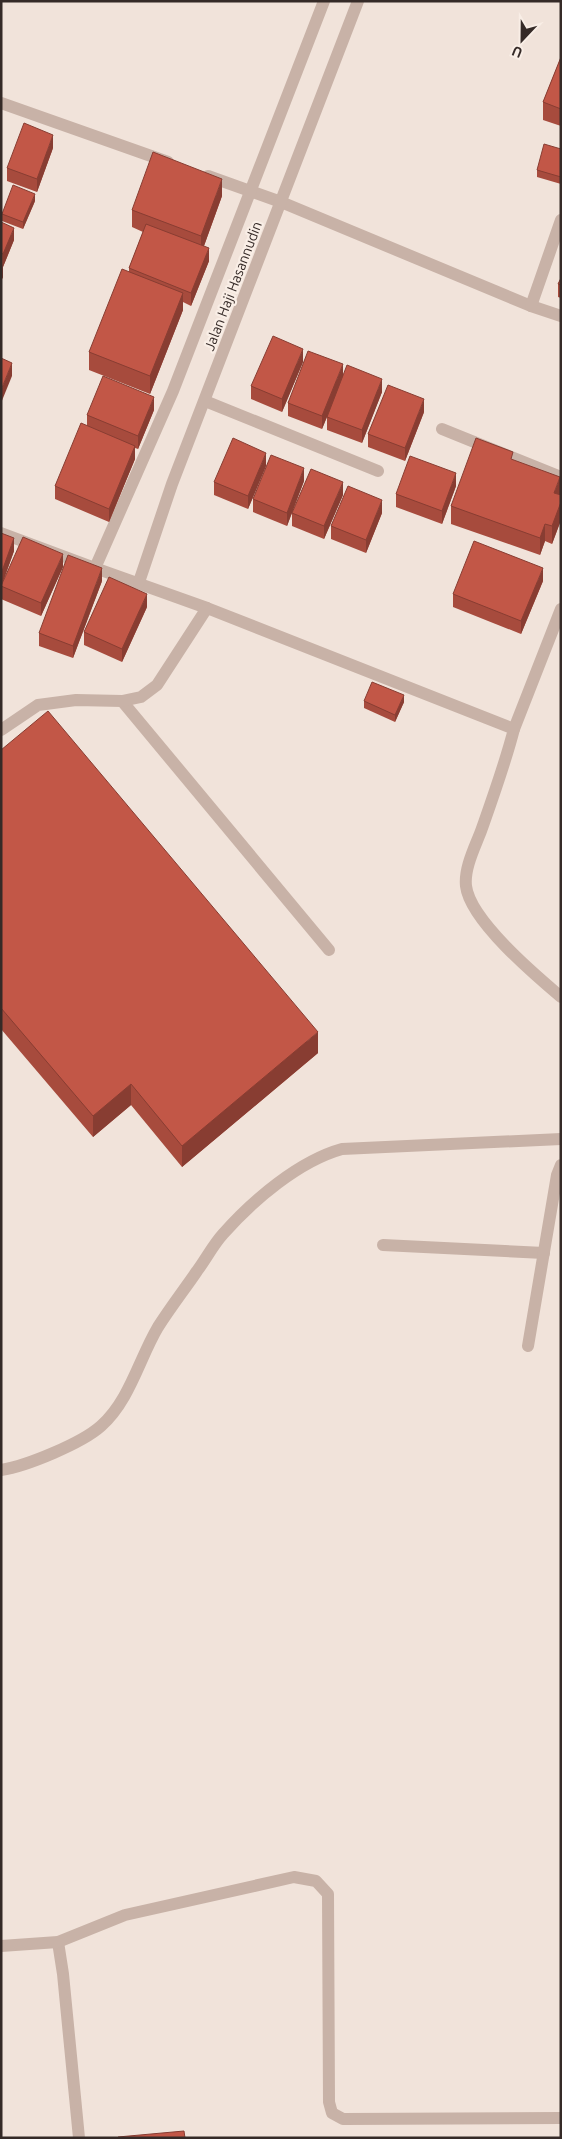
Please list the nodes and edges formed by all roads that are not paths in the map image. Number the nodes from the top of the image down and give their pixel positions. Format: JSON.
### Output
{"nodes":[{"id":1,"x":324,"y":1,"type":"edge"},
{"id":2,"x":358,"y":1,"type":"edge"},
{"id":3,"x":1,"y":103,"type":"edge"},
{"id":4,"x":176,"y":165,"type":"edge"},
{"id":5,"x":194,"y":171,"type":"edge"},
{"id":6,"x":249,"y":191,"type":"junction"},
{"id":7,"x":281,"y":202,"type":"junction"},
{"id":8,"x":561,"y":220,"type":"edge"},
{"id":9,"x":531,"y":306,"type":"junction"},
{"id":10,"x":561,"y":316,"type":"edge"},
{"id":11,"x":205,"y":401,"type":"junction"},
{"id":12,"x":442,"y":429,"type":"dead end"},
{"id":13,"x":378,"y":471,"type":"dead end"},
{"id":14,"x":561,"y":477,"type":"edge"},
{"id":15,"x":1,"y":533,"type":"edge"},
{"id":16,"x":94,"y":568,"type":"junction"},
{"id":17,"x":139,"y":582,"type":"junction"},
{"id":18,"x":207,"y":608,"type":"junction"},
{"id":19,"x":561,"y":609,"type":"edge"},
{"id":20,"x":122,"y":701,"type":"junction"},
{"id":21,"x":514,"y":729,"type":"junction"},
{"id":22,"x":1,"y":730,"type":"edge"},
{"id":23,"x":329,"y":950,"type":"dead end"},
{"id":24,"x":561,"y":998,"type":"edge"},
{"id":25,"x":561,"y":1139,"type":"edge"},
{"id":26,"x":561,"y":1165,"type":"edge"},
{"id":27,"x":383,"y":1245,"type":"dead end"},
{"id":28,"x":544,"y":1253,"type":"junction"},
{"id":29,"x":528,"y":1346,"type":"dead end"},
{"id":30,"x":1,"y":1470,"type":"edge"},
{"id":31,"x":58,"y":1942,"type":"junction"},
{"id":32,"x":1,"y":1946,"type":"edge"},
{"id":33,"x":561,"y":2118,"type":"edge"},
{"id":34,"x":79,"y":2138,"type":"edge"}],
"edges":[{"from":1,"to":6,"type":"street","name":"Jalan Haji Hasannudin"},
{"from":2,"to":7,"type":"street","name":"Jalan Haji Hasannudin"},
{"from":3,"to":4,"type":"street"},
{"from":5,"to":6,"type":"street"},
{"from":6,"to":7,"type":"street"},
{"from":6,"to":16,"type":"street","name":"Jalan Haji Hasannudin"},
{"from":7,"to":9,"type":"street"},
{"from":7,"to":11,"type":"street","name":"Jalan Haji Hasannudin"},
{"from":8,"to":9,"type":"street"},
{"from":9,"to":10,"type":"street"},
{"from":11,"to":13,"type":"street"},
{"from":11,"to":17,"type":"street","name":"Jalan Haji Hasannudin"},
{"from":12,"to":14,"type":"street"},
{"from":15,"to":16,"type":"street"},
{"from":16,"to":17,"type":"street"},
{"from":17,"to":18,"type":"street"},
{"from":18,"to":20,"type":"street"},
{"from":18,"to":21,"type":"street"},
{"from":19,"to":21,"type":"street"},
{"from":20,"to":22,"type":"street"},
{"from":20,"to":23,"type":"street"},
{"from":21,"to":24,"type":"street"},
{"from":25,"to":30,"type":"street"},
{"from":26,"to":28,"type":"street"},
{"from":27,"to":28,"type":"street"},
{"from":28,"to":29,"type":"street"},
{"from":31,"to":32,"type":"street"},
{"from":31,"to":33,"type":"street"},
{"from":31,"to":34,"type":"street"}]}
